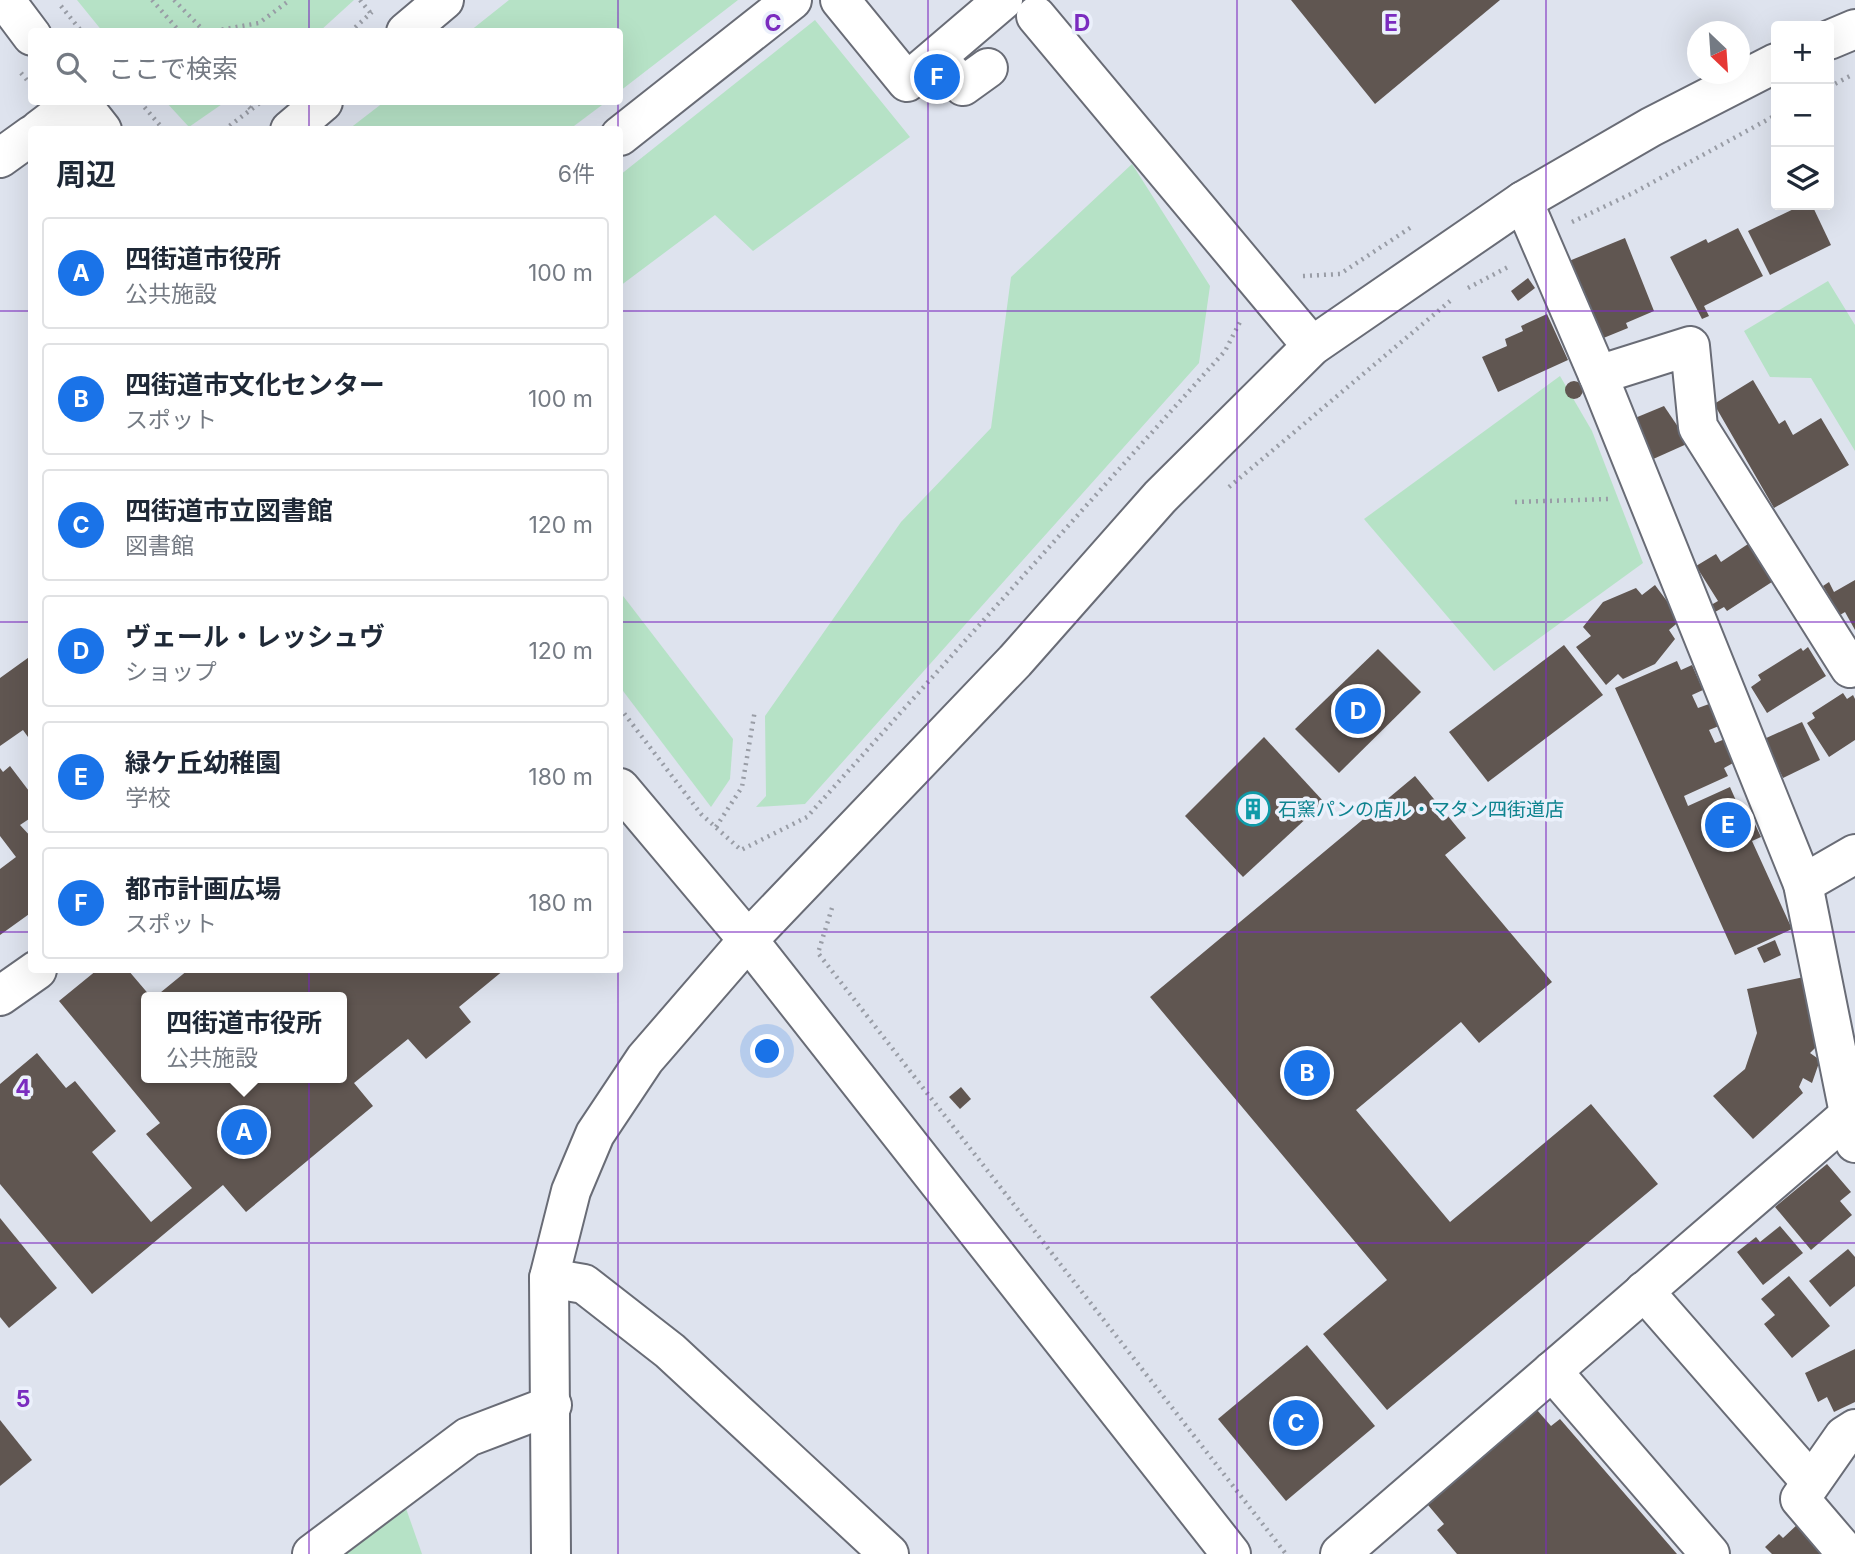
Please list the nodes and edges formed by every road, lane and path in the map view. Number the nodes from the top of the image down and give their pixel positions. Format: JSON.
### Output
{"nodes":[{"id":1,"x":5,"y":0,"type":"edge"},
{"id":2,"x":56,"y":0,"type":"edge"},
{"id":3,"x":152,"y":0,"type":"edge"},
{"id":4,"x":174,"y":0,"type":"edge"},
{"id":5,"x":290,"y":0,"type":"edge"},
{"id":6,"x":360,"y":0,"type":"edge"},
{"id":7,"x":444,"y":0,"type":"edge"},
{"id":8,"x":792,"y":0,"type":"edge"},
{"id":9,"x":840,"y":0,"type":"edge"},
{"id":10,"x":377,"y":8,"type":"dead end"},
{"id":11,"x":1020,"y":8,"type":"edge"},
{"id":12,"x":392,"y":27,"type":"edge"},
{"id":13,"x":79,"y":28,"type":"edge"},
{"id":14,"x":176,"y":28,"type":"edge"},
{"id":15,"x":202,"y":28,"type":"edge"},
{"id":16,"x":230,"y":28,"type":"edge"},
{"id":17,"x":354,"y":28,"type":"edge"},
{"id":18,"x":1855,"y":29,"type":"edge"},
{"id":19,"x":28,"y":31,"type":"edge"},
{"id":20,"x":1834,"y":38,"type":"edge"},
{"id":21,"x":936,"y":58,"type":"junction"},
{"id":22,"x":1771,"y":66,"type":"edge"},
{"id":23,"x":988,"y":68,"type":"dead end"},
{"id":24,"x":1855,"y":73,"type":"edge"},
{"id":25,"x":1834,"y":84,"type":"edge"},
{"id":26,"x":74,"y":105,"type":"edge"},
{"id":27,"x":81,"y":105,"type":"edge"},
{"id":28,"x":143,"y":105,"type":"edge"},
{"id":29,"x":248,"y":105,"type":"edge"},
{"id":30,"x":257,"y":105,"type":"edge"},
{"id":31,"x":316,"y":105,"type":"edge"},
{"id":32,"x":1771,"y":118,"type":"edge"},
{"id":33,"x":275,"y":124,"type":"edge"},
{"id":34,"x":44,"y":126,"type":"edge"},
{"id":35,"x":99,"y":126,"type":"edge"},
{"id":36,"x":161,"y":126,"type":"edge"},
{"id":37,"x":229,"y":126,"type":"edge"},
{"id":38,"x":623,"y":134,"type":"edge"},
{"id":39,"x":28,"y":138,"type":"edge"},
{"id":40,"x":0,"y":159,"type":"edge"},
{"id":41,"x":1522,"y":201,"type":"junction"},
{"id":42,"x":1542,"y":242,"type":"junction"},
{"id":43,"x":1245,"y":314,"type":"dead end"},
{"id":44,"x":1312,"y":346,"type":"junction"},
{"id":45,"x":1598,"y":374,"type":"junction"},
{"id":46,"x":1219,"y":495,"type":"dead end"},
{"id":47,"x":1645,"y":498,"type":"junction"},
{"id":48,"x":1515,"y":502,"type":"dead end"},
{"id":49,"x":1855,"y":665,"type":"edge"},
{"id":50,"x":755,"y":710,"type":"dead end"},
{"id":51,"x":623,"y":712,"type":"edge"},
{"id":52,"x":623,"y":792,"type":"edge"},
{"id":53,"x":716,"y":827,"type":"junction"},
{"id":54,"x":1855,"y":854,"type":"edge"},
{"id":55,"x":1803,"y":884,"type":"junction"},
{"id":56,"x":834,"y":903,"type":"dead end"},
{"id":57,"x":748,"y":940,"type":"junction"},
{"id":58,"x":33,"y":973,"type":"edge"},
{"id":59,"x":0,"y":996,"type":"edge"},
{"id":60,"x":1853,"y":1124,"type":"edge"},
{"id":61,"x":549,"y":1278,"type":"junction"},
{"id":62,"x":1644,"y":1291,"type":"junction"},
{"id":63,"x":1552,"y":1371,"type":"junction"},
{"id":64,"x":552,"y":1405,"type":"junction"},
{"id":65,"x":1855,"y":1429,"type":"edge"},
{"id":66,"x":1810,"y":1481,"type":"junction"},
{"id":67,"x":312,"y":1554,"type":"edge"},
{"id":68,"x":551,"y":1554,"type":"edge"},
{"id":69,"x":889,"y":1554,"type":"edge"},
{"id":70,"x":1231,"y":1554,"type":"edge"},
{"id":71,"x":1286,"y":1554,"type":"edge"},
{"id":72,"x":1340,"y":1554,"type":"edge"},
{"id":73,"x":1710,"y":1554,"type":"edge"},
{"id":74,"x":1847,"y":1554,"type":"edge"}],
"edges":[{"from":1,"to":19,"type":"street"},
{"from":2,"to":13,"type":"path"},
{"from":3,"to":14,"type":"path"},
{"from":4,"to":15,"type":"path"},
{"from":5,"to":16,"type":"path"},
{"from":6,"to":12,"type":"path"},
{"from":7,"to":12,"type":"street"},
{"from":8,"to":38,"type":"street"},
{"from":9,"to":21,"type":"street"},
{"from":10,"to":17,"type":"path"},
{"from":11,"to":21,"type":"street"},
{"from":11,"to":44,"type":"street"},
{"from":18,"to":20,"type":"street"},
{"from":21,"to":23,"type":"street"},
{"from":22,"to":41,"type":"street"},
{"from":24,"to":25,"type":"path"},
{"from":26,"to":34,"type":"street"},
{"from":27,"to":35,"type":"street"},
{"from":28,"to":36,"type":"path"},
{"from":29,"to":33,"type":"path"},
{"from":30,"to":37,"type":"path"},
{"from":31,"to":33,"type":"street"},
{"from":32,"to":42,"type":"path"},
{"from":39,"to":40,"type":"street"},
{"from":41,"to":42,"type":"street"},
{"from":41,"to":44,"type":"street"},
{"from":42,"to":45,"type":"street"},
{"from":42,"to":46,"type":"path"},
{"from":43,"to":53,"type":"path"},
{"from":44,"to":57,"type":"street"},
{"from":45,"to":47,"type":"street"},
{"from":45,"to":49,"type":"street"},
{"from":47,"to":48,"type":"path"},
{"from":47,"to":55,"type":"street"},
{"from":50,"to":53,"type":"path"},
{"from":51,"to":53,"type":"path"},
{"from":52,"to":57,"type":"street"},
{"from":54,"to":55,"type":"street"},
{"from":55,"to":60,"type":"street"},
{"from":56,"to":71,"type":"path"},
{"from":57,"to":61,"type":"street"},
{"from":57,"to":70,"type":"street"},
{"from":58,"to":59,"type":"street"},
{"from":60,"to":62,"type":"street"},
{"from":61,"to":64,"type":"street"},
{"from":61,"to":69,"type":"street"},
{"from":62,"to":63,"type":"street"},
{"from":62,"to":66,"type":"street"},
{"from":63,"to":72,"type":"street"},
{"from":63,"to":73,"type":"street"},
{"from":64,"to":67,"type":"street"},
{"from":64,"to":68,"type":"street"},
{"from":65,"to":66,"type":"street"},
{"from":66,"to":74,"type":"street"}]}
